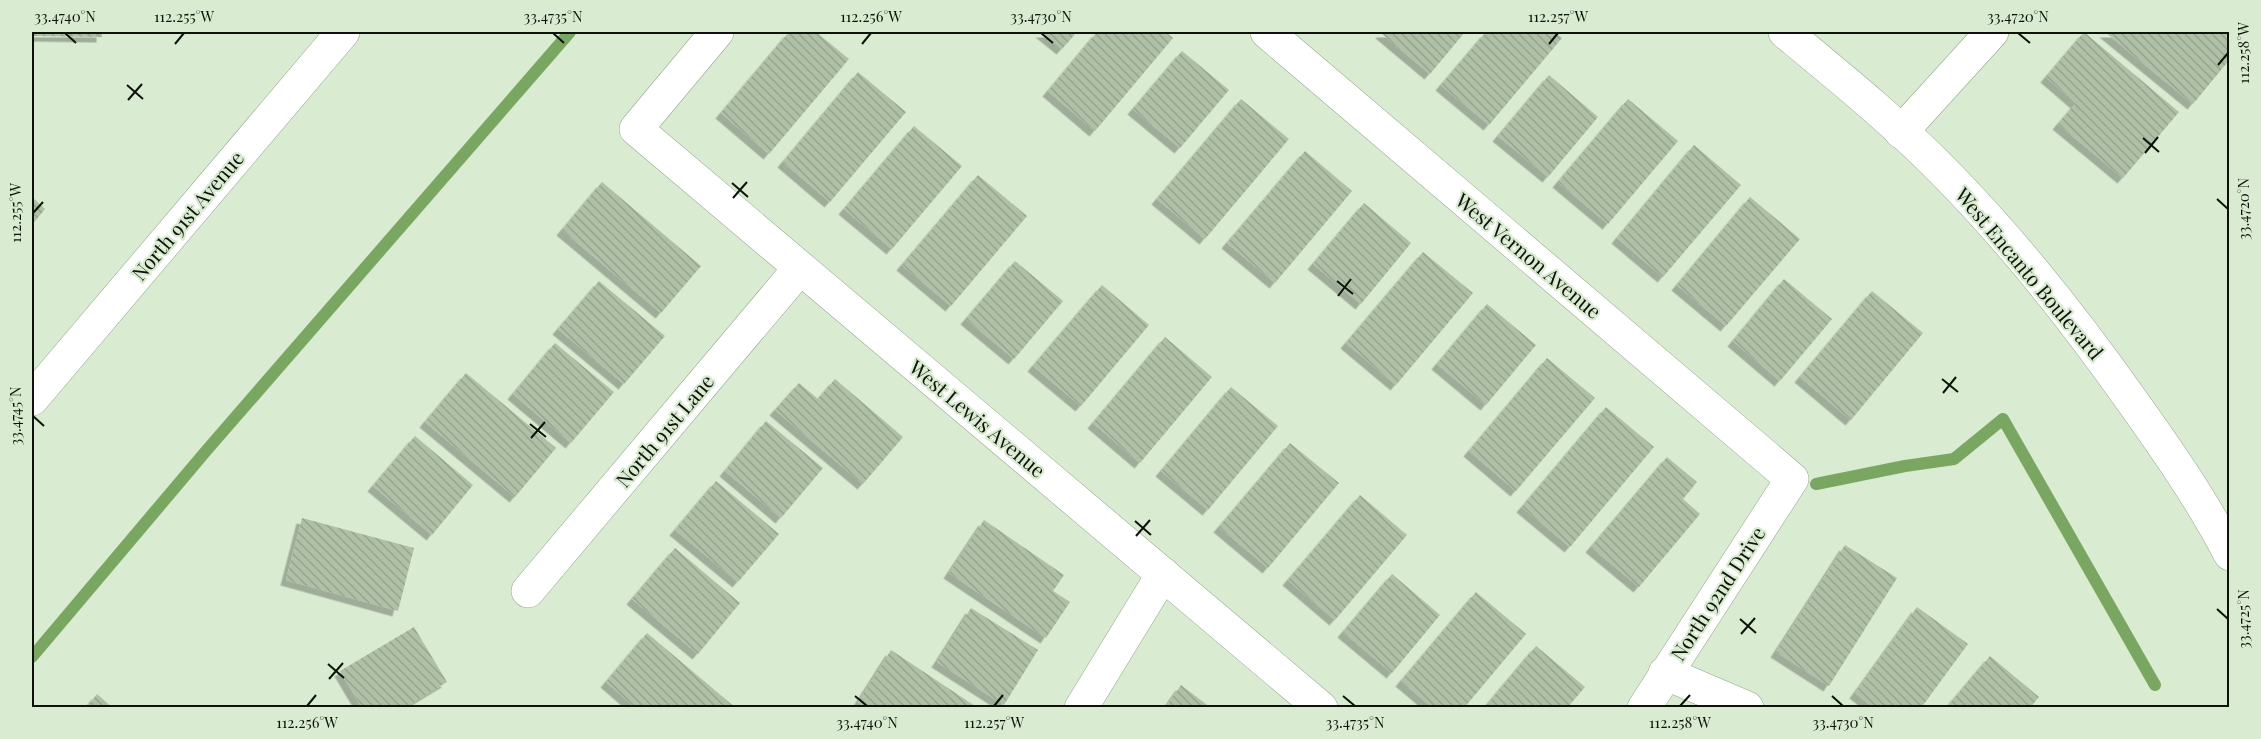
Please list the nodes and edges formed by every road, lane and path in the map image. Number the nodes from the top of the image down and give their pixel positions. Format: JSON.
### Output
{"nodes":[{"id":1,"x":343,"y":32,"type":"edge"},
{"id":2,"x":717,"y":32,"type":"edge"},
{"id":3,"x":1267,"y":32,"type":"edge"},
{"id":4,"x":1785,"y":32,"type":"edge"},
{"id":5,"x":1992,"y":32,"type":"edge"},
{"id":6,"x":1901,"y":132,"type":"junction"},
{"id":7,"x":800,"y":268,"type":"junction"},
{"id":8,"x":32,"y":399,"type":"edge"},
{"id":9,"x":1792,"y":479,"type":"joint"},
{"id":10,"x":2229,"y":554,"type":"edge"},
{"id":11,"x":1163,"y":574,"type":"junction"},
{"id":12,"x":528,"y":591,"type":"dead end"},
{"id":13,"x":1665,"y":673,"type":"junction"},
{"id":14,"x":1081,"y":708,"type":"edge"},
{"id":15,"x":1321,"y":708,"type":"edge"},
{"id":16,"x":1644,"y":708,"type":"edge"},
{"id":17,"x":1747,"y":708,"type":"edge"}],
"edges":[{"from":1,"to":8,"type":"street","name":"North 91st Avenue"},
{"from":2,"to":7,"type":"street","name":"West Lewis Avenue"},
{"from":3,"to":9,"type":"street","name":"West Vernon Avenue"},
{"from":4,"to":6,"type":"street","name":"West Encanto Boulevard"},
{"from":5,"to":6,"type":"street"},
{"from":6,"to":10,"type":"street","name":"West Encanto Boulevard"},
{"from":7,"to":11,"type":"street","name":"West Lewis Avenue"},
{"from":7,"to":12,"type":"street","name":"North 91st Lane"},
{"from":9,"to":13,"type":"street","name":"North 92nd Drive"},
{"from":11,"to":14,"type":"street"},
{"from":11,"to":15,"type":"street","name":"West Lewis Avenue"},
{"from":13,"to":16,"type":"street","name":"North 92nd Drive"},
{"from":13,"to":17,"type":"street"}]}
